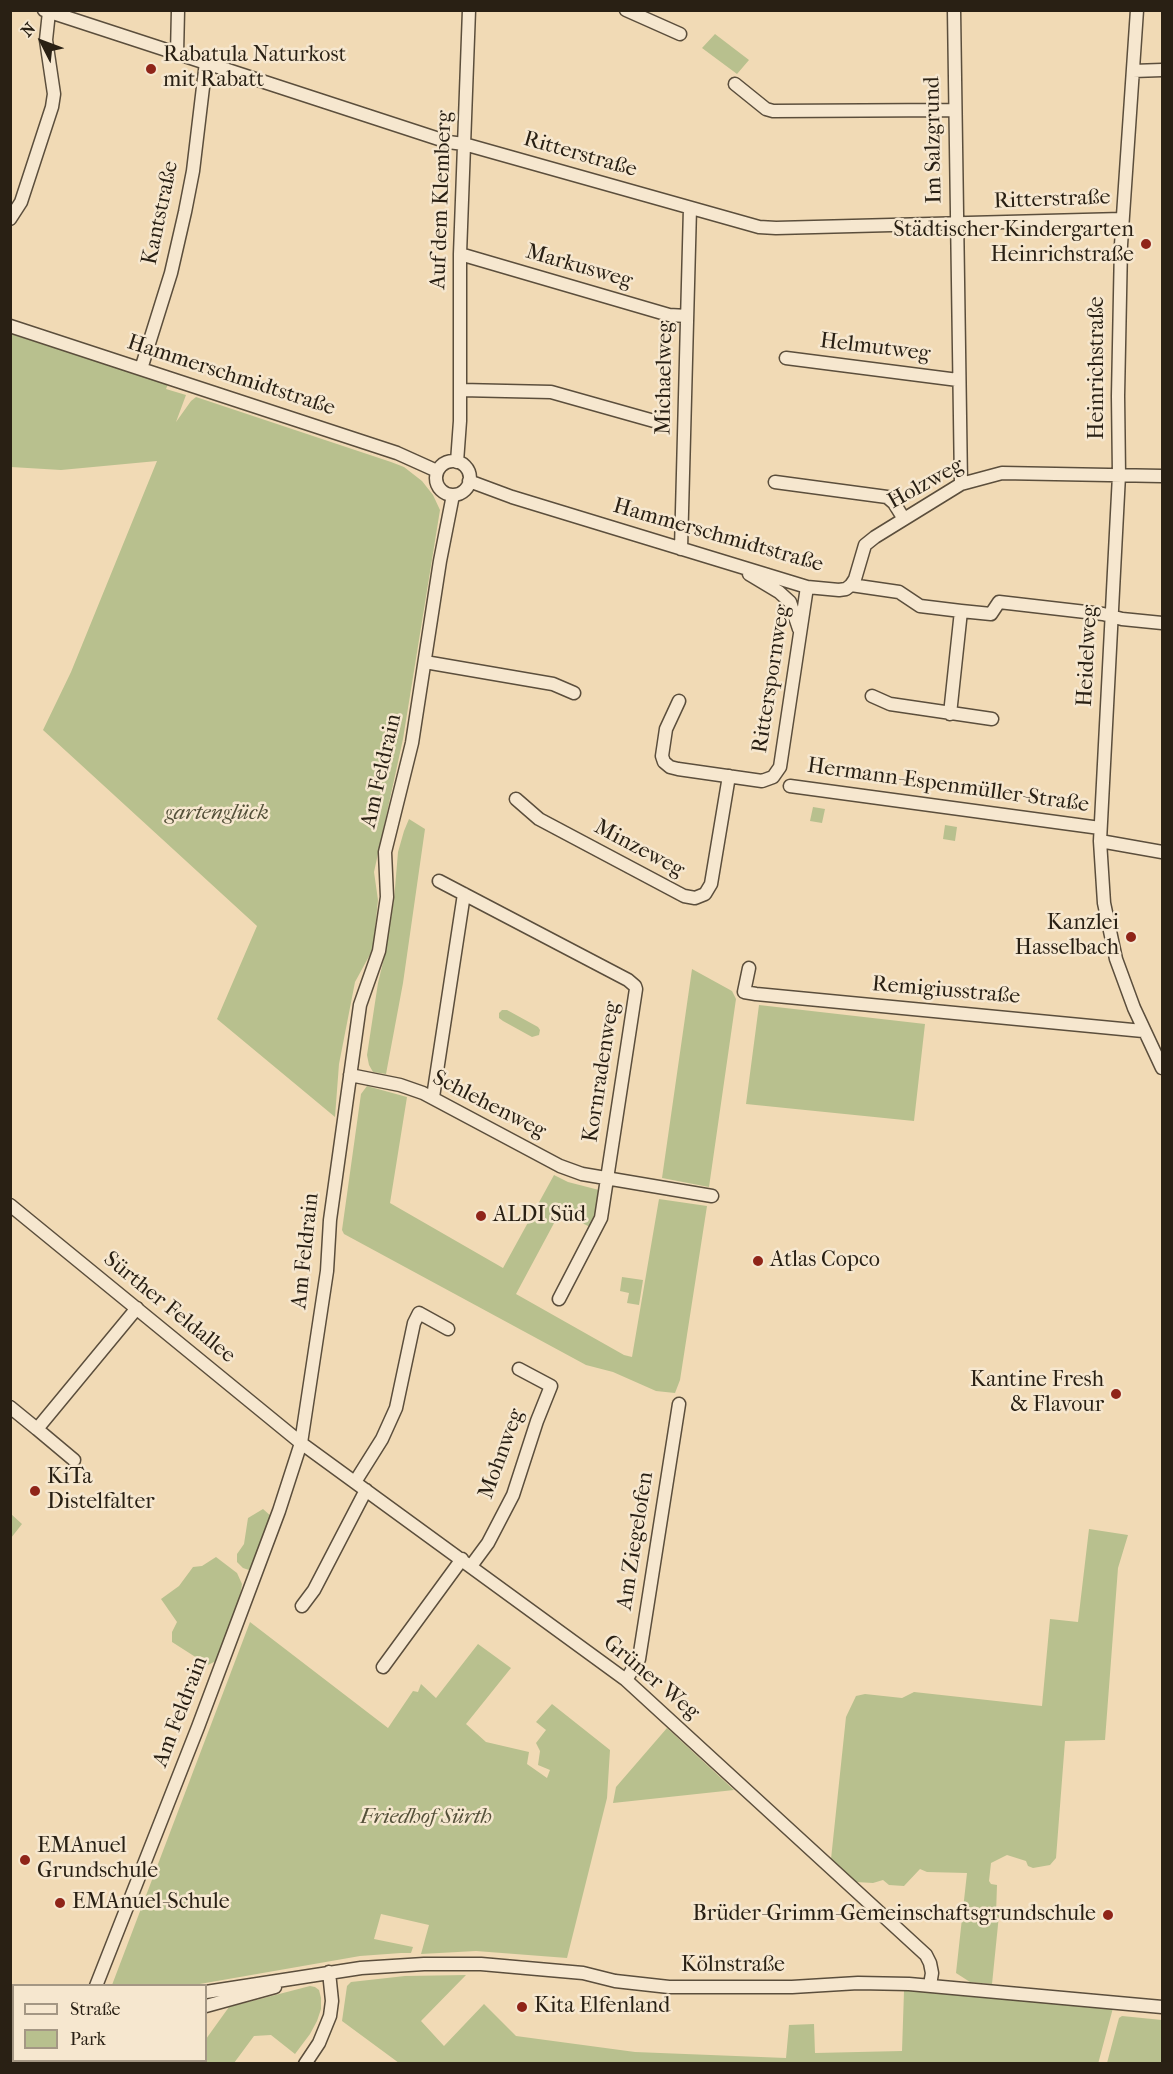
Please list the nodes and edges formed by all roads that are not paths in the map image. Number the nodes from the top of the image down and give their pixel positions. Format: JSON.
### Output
{"nodes":[{"id":1,"x":178,"y":10,"type":"edge"},
{"id":2,"x":469,"y":10,"type":"edge"},
{"id":3,"x":626,"y":10,"type":"edge"},
{"id":4,"x":954,"y":10,"type":"edge"},
{"id":5,"x":1137,"y":10,"type":"edge"},
{"id":6,"x":46,"y":11,"type":"edge"},
{"id":7,"x":680,"y":34,"type":"dead end"},
{"id":8,"x":177,"y":54,"type":"junction"},
{"id":9,"x":206,"y":62,"type":"junction"},
{"id":10,"x":1133,"y":70,"type":"junction"},
{"id":11,"x":1162,"y":70,"type":"edge"},
{"id":12,"x":735,"y":84,"type":"dead end"},
{"id":13,"x":954,"y":110,"type":"junction"},
{"id":14,"x":465,"y":144,"type":"junction"},
{"id":15,"x":690,"y":208,"type":"junction"},
{"id":16,"x":10,"y":219,"type":"edge"},
{"id":17,"x":1122,"y":219,"type":"junction"},
{"id":18,"x":956,"y":224,"type":"junction"},
{"id":19,"x":460,"y":254,"type":"junction"},
{"id":20,"x":687,"y":316,"type":"junction"},
{"id":21,"x":10,"y":326,"type":"edge"},
{"id":22,"x":786,"y":358,"type":"dead end"},
{"id":23,"x":141,"y":369,"type":"junction"},
{"id":24,"x":958,"y":380,"type":"junction"},
{"id":25,"x":461,"y":390,"type":"junction"},
{"id":26,"x":654,"y":422,"type":"dead end"},
{"id":27,"x":457,"y":462,"type":"junction"},
{"id":28,"x":438,"y":471,"type":"junction"},
{"id":29,"x":1119,"y":475,"type":"junction"},
{"id":30,"x":1162,"y":476,"type":"edge"},
{"id":31,"x":469,"y":481,"type":"junction"},
{"id":32,"x":775,"y":482,"type":"dead end"},
{"id":33,"x":961,"y":484,"type":"junction"},
{"id":34,"x":453,"y":495,"type":"junction"},
{"id":35,"x":904,"y":519,"type":"junction"},
{"id":36,"x":681,"y":549,"type":"junction"},
{"id":37,"x":738,"y":567,"type":"junction"},
{"id":38,"x":851,"y":585,"type":"junction"},
{"id":39,"x":807,"y":587,"type":"junction"},
{"id":40,"x":961,"y":611,"type":"junction"},
{"id":41,"x":1111,"y":617,"type":"junction"},
{"id":42,"x":1162,"y":624,"type":"edge"},
{"id":43,"x":800,"y":633,"type":"junction"},
{"id":44,"x":425,"y":662,"type":"junction"},
{"id":45,"x":574,"y":693,"type":"dead end"},
{"id":46,"x":872,"y":696,"type":"dead end"},
{"id":47,"x":679,"y":700,"type":"dead end"},
{"id":48,"x":950,"y":714,"type":"junction"},
{"id":49,"x":992,"y":719,"type":"dead end"},
{"id":50,"x":729,"y":776,"type":"junction"},
{"id":51,"x":790,"y":786,"type":"dead end"},
{"id":52,"x":516,"y":800,"type":"dead end"},
{"id":53,"x":1100,"y":834,"type":"junction"},
{"id":54,"x":1162,"y":852,"type":"edge"},
{"id":55,"x":439,"y":881,"type":"dead end"},
{"id":56,"x":464,"y":894,"type":"junction"},
{"id":57,"x":749,"y":968,"type":"dead end"},
{"id":58,"x":1143,"y":1030,"type":"junction"},
{"id":59,"x":1162,"y":1068,"type":"edge"},
{"id":60,"x":350,"y":1075,"type":"junction"},
{"id":61,"x":433,"y":1097,"type":"junction"},
{"id":62,"x":607,"y":1179,"type":"junction"},
{"id":63,"x":712,"y":1196,"type":"dead end"},
{"id":64,"x":10,"y":1205,"type":"edge"},
{"id":65,"x":559,"y":1299,"type":"dead end"},
{"id":66,"x":137,"y":1308,"type":"junction"},
{"id":67,"x":448,"y":1329,"type":"dead end"},
{"id":68,"x":519,"y":1369,"type":"dead end"},
{"id":69,"x":679,"y":1404,"type":"dead end"},
{"id":70,"x":10,"y":1407,"type":"edge"},
{"id":71,"x":37,"y":1429,"type":"junction"},
{"id":72,"x":301,"y":1443,"type":"junction"},
{"id":73,"x":74,"y":1460,"type":"dead end"},
{"id":74,"x":355,"y":1482,"type":"junction"},
{"id":75,"x":366,"y":1490,"type":"junction"},
{"id":76,"x":466,"y":1563,"type":"junction"},
{"id":77,"x":302,"y":1606,"type":"dead end"},
{"id":78,"x":383,"y":1667,"type":"dead end"},
{"id":79,"x":626,"y":1680,"type":"junction"},
{"id":80,"x":329,"y":1972,"type":"junction"},
{"id":81,"x":304,"y":1977,"type":"junction"},
{"id":82,"x":97,"y":1984,"type":"edge"},
{"id":83,"x":930,"y":1985,"type":"junction"},
{"id":84,"x":207,"y":1992,"type":"edge"},
{"id":85,"x":207,"y":2006,"type":"edge"},
{"id":86,"x":1162,"y":2007,"type":"edge"},
{"id":87,"x":305,"y":2064,"type":"edge"}],
"edges":[{"from":1,"to":8,"type":"street"},
{"from":2,"to":14,"type":"street","name":"Auf dem Klemberg"},
{"from":3,"to":7,"type":"street"},
{"from":4,"to":13,"type":"street","name":"Im Salzgrund"},
{"from":5,"to":10,"type":"street","name":"Heinrichstraße"},
{"from":6,"to":8,"type":"street","name":"Ritterstraße"},
{"from":6,"to":16,"type":"street"},
{"from":8,"to":9,"type":"street","name":"Ritterstraße"},
{"from":9,"to":14,"type":"street","name":"Ritterstraße"},
{"from":9,"to":23,"type":"street","name":"Kantstraße"},
{"from":10,"to":11,"type":"street"},
{"from":10,"to":17,"type":"street","name":"Heinrichstraße"},
{"from":12,"to":13,"type":"street"},
{"from":13,"to":18,"type":"street","name":"Im Salzgrund"},
{"from":14,"to":15,"type":"street","name":"Ritterstraße"},
{"from":14,"to":19,"type":"street","name":"Auf dem Klemberg"},
{"from":15,"to":18,"type":"street","name":"Ritterstraße"},
{"from":15,"to":20,"type":"street","name":"Michaelweg"},
{"from":17,"to":18,"type":"street","name":"Ritterstraße"},
{"from":17,"to":29,"type":"street","name":"Heinrichstraße"},
{"from":18,"to":24,"type":"street","name":"Im Salzgrund"},
{"from":19,"to":20,"type":"street","name":"Markusweg"},
{"from":19,"to":25,"type":"street","name":"Auf dem Klemberg"},
{"from":20,"to":36,"type":"street","name":"Michaelweg"},
{"from":21,"to":23,"type":"street","name":"Hammerschmidtstraße"},
{"from":22,"to":24,"type":"street","name":"Helmutweg"},
{"from":23,"to":28,"type":"street","name":"Hammerschmidtstraße"},
{"from":24,"to":33,"type":"street","name":"Im Salzgrund"},
{"from":25,"to":26,"type":"street"},
{"from":25,"to":27,"type":"street","name":"Auf dem Klemberg"},
{"from":27,"to":28,"type":"street"},
{"from":27,"to":31,"type":"street"},
{"from":28,"to":34,"type":"street"},
{"from":29,"to":30,"type":"street","name":"Holzweg"},
{"from":29,"to":33,"type":"street","name":"Holzweg"},
{"from":29,"to":41,"type":"street","name":"Heidelweg"},
{"from":31,"to":34,"type":"street"},
{"from":31,"to":36,"type":"street","name":"Hammerschmidtstraße"},
{"from":32,"to":35,"type":"street"},
{"from":33,"to":35,"type":"street","name":"Holzweg"},
{"from":34,"to":44,"type":"street","name":"Am Feldrain"},
{"from":35,"to":38,"type":"street","name":"Holzweg"},
{"from":36,"to":37,"type":"street","name":"Hammerschmidtstraße"},
{"from":37,"to":39,"type":"street","name":"Hammerschmidtstraße"},
{"from":37,"to":43,"type":"street"},
{"from":38,"to":39,"type":"street","name":"Hammerschmidtstraße"},
{"from":38,"to":40,"type":"street","name":"Hammerschmidtstraße"},
{"from":39,"to":43,"type":"street","name":"Ritterspornweg"},
{"from":40,"to":41,"type":"street","name":"Hammerschmidtstraße"},
{"from":40,"to":48,"type":"street"},
{"from":41,"to":42,"type":"street","name":"Hammerschmidtstraße"},
{"from":41,"to":53,"type":"street","name":"Heidelweg"},
{"from":43,"to":50,"type":"street","name":"Ritterspornweg"},
{"from":44,"to":45,"type":"street"},
{"from":44,"to":60,"type":"street","name":"Am Feldrain"},
{"from":46,"to":48,"type":"street"},
{"from":47,"to":50,"type":"street"},
{"from":48,"to":49,"type":"street"},
{"from":50,"to":52,"type":"street","name":"Minzeweg"},
{"from":51,"to":53,"type":"street","name":"Hermann-Espenmüller-Straße"},
{"from":53,"to":54,"type":"street"},
{"from":53,"to":58,"type":"street","name":"Heidelweg"},
{"from":55,"to":56,"type":"street","name":"Kornradenweg"},
{"from":56,"to":61,"type":"street"},
{"from":56,"to":62,"type":"street","name":"Kornradenweg"},
{"from":57,"to":58,"type":"street","name":"Remigiusstraße"},
{"from":58,"to":59,"type":"street","name":"Heidelweg"},
{"from":60,"to":61,"type":"street","name":"Schlehenweg"},
{"from":60,"to":72,"type":"street","name":"Am Feldrain"},
{"from":61,"to":62,"type":"street","name":"Schlehenweg"},
{"from":62,"to":63,"type":"street","name":"Schlehenweg"},
{"from":62,"to":65,"type":"street"},
{"from":64,"to":66,"type":"street","name":"Sürther Feldallee"},
{"from":66,"to":71,"type":"street"},
{"from":66,"to":72,"type":"street","name":"Sürther Feldallee"},
{"from":67,"to":74,"type":"street"},
{"from":68,"to":76,"type":"street","name":"Mohnweg"},
{"from":69,"to":79,"type":"street","name":"Am Ziegelofen"},
{"from":70,"to":71,"type":"street"},
{"from":71,"to":73,"type":"street"},
{"from":72,"to":74,"type":"street","name":"Grüner Weg"},
{"from":72,"to":82,"type":"street","name":"Am Feldrain"},
{"from":74,"to":75,"type":"street","name":"Grüner Weg"},
{"from":75,"to":76,"type":"street","name":"Grüner Weg"},
{"from":75,"to":77,"type":"street"},
{"from":76,"to":78,"type":"street"},
{"from":76,"to":79,"type":"street","name":"Grüner Weg"},
{"from":79,"to":83,"type":"street","name":"Grüner Weg"},
{"from":80,"to":81,"type":"street","name":"Kölnstraße"},
{"from":80,"to":83,"type":"street","name":"Kölnstraße"},
{"from":80,"to":87,"type":"street"},
{"from":81,"to":84,"type":"street","name":"Kölnstraße"},
{"from":81,"to":85,"type":"street","name":"Kölnstraße"},
{"from":83,"to":86,"type":"street","name":"Kölnstraße"}]}
